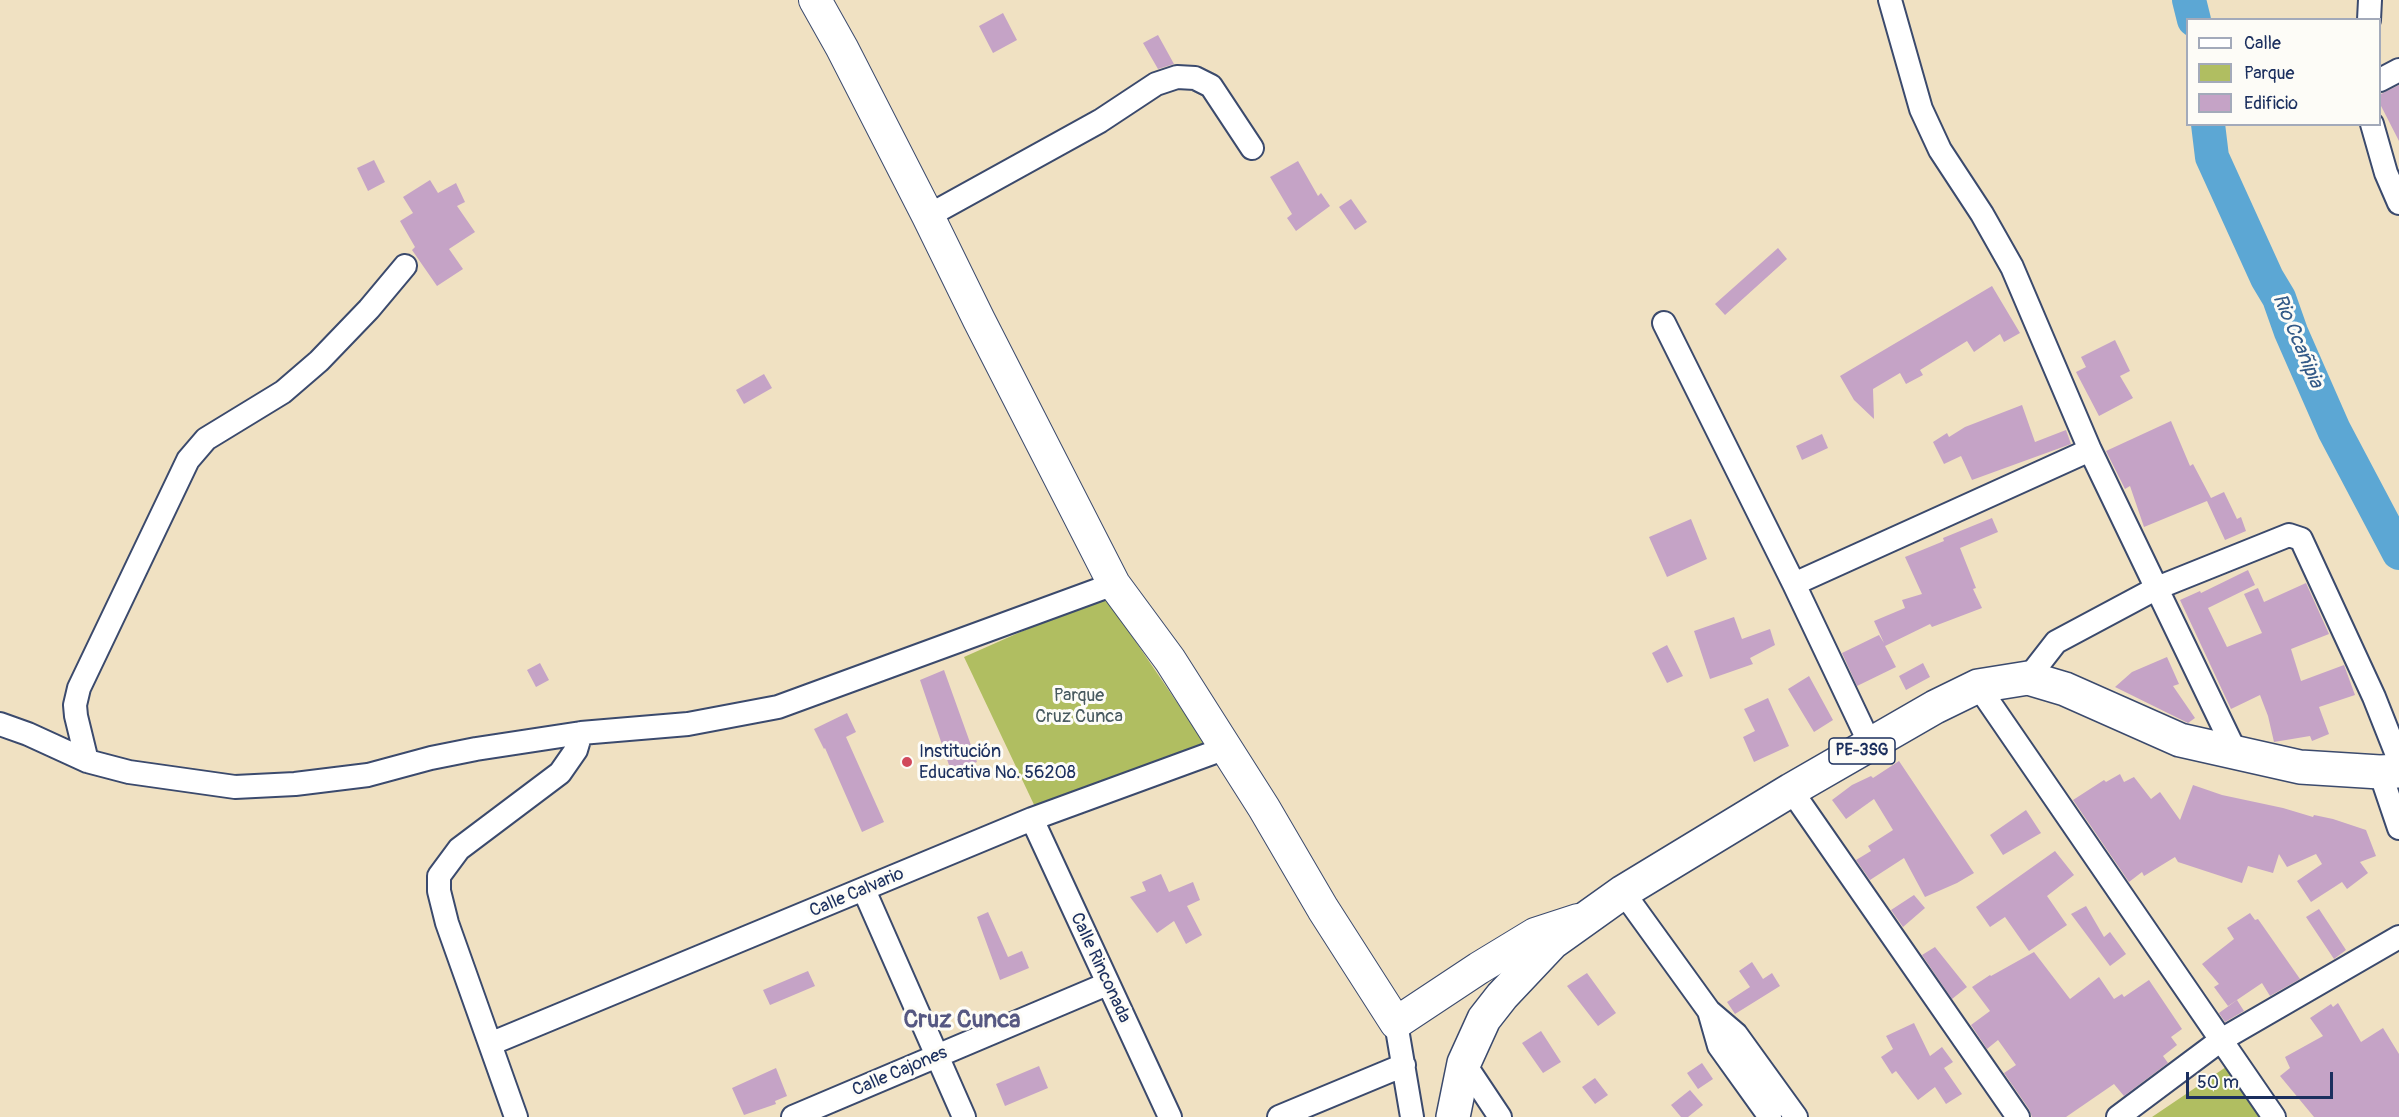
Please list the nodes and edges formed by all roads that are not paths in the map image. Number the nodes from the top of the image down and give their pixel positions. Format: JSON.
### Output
{"nodes":[{"id":1,"x":815,"y":0,"type":"edge"},
{"id":2,"x":1890,"y":0,"type":"edge"},
{"id":3,"x":2370,"y":0,"type":"edge"},
{"id":4,"x":2369,"y":18,"type":"edge"},
{"id":5,"x":2399,"y":70,"type":"edge"},
{"id":6,"x":2381,"y":79,"type":"edge"},
{"id":7,"x":2373,"y":126,"type":"edge"},
{"id":8,"x":1252,"y":148,"type":"dead end"},
{"id":9,"x":2399,"y":203,"type":"edge"},
{"id":10,"x":928,"y":216,"type":"junction"},
{"id":11,"x":405,"y":267,"type":"dead end"},
{"id":12,"x":1664,"y":323,"type":"dead end"},
{"id":13,"x":2090,"y":450,"type":"junction"},
{"id":14,"x":1114,"y":584,"type":"junction"},
{"id":15,"x":1794,"y":584,"type":"junction"},
{"id":16,"x":2157,"y":588,"type":"junction"},
{"id":17,"x":2028,"y":678,"type":"junction"},
{"id":18,"x":1978,"y":686,"type":"junction"},
{"id":19,"x":0,"y":724,"type":"edge"},
{"id":20,"x":581,"y":733,"type":"junction"},
{"id":21,"x":1871,"y":746,"type":"junction"},
{"id":22,"x":1226,"y":748,"type":"junction"},
{"id":23,"x":2237,"y":754,"type":"junction"},
{"id":24,"x":87,"y":761,"type":"junction"},
{"id":25,"x":2393,"y":768,"type":"edge"},
{"id":26,"x":1791,"y":790,"type":"junction"},
{"id":27,"x":1032,"y":819,"type":"junction"},
{"id":28,"x":2399,"y":828,"type":"edge"},
{"id":29,"x":864,"y":890,"type":"junction"},
{"id":30,"x":1623,"y":892,"type":"junction"},
{"id":31,"x":1591,"y":915,"type":"junction"},
{"id":32,"x":2399,"y":937,"type":"edge"},
{"id":33,"x":1107,"y":984,"type":"junction"},
{"id":34,"x":1709,"y":1011,"type":"junction"},
{"id":35,"x":1396,"y":1023,"type":"junction"},
{"id":36,"x":2221,"y":1040,"type":"junction"},
{"id":37,"x":490,"y":1044,"type":"junction"},
{"id":38,"x":936,"y":1057,"type":"junction"},
{"id":39,"x":1464,"y":1063,"type":"junction"},
{"id":40,"x":1404,"y":1065,"type":"junction"},
{"id":41,"x":516,"y":1117,"type":"edge"},
{"id":42,"x":794,"y":1117,"type":"edge"},
{"id":43,"x":964,"y":1117,"type":"edge"},
{"id":44,"x":1170,"y":1117,"type":"edge"},
{"id":45,"x":1279,"y":1117,"type":"edge"},
{"id":46,"x":1412,"y":1117,"type":"edge"},
{"id":47,"x":1453,"y":1117,"type":"edge"},
{"id":48,"x":1500,"y":1117,"type":"edge"},
{"id":49,"x":1770,"y":1117,"type":"edge"},
{"id":50,"x":1796,"y":1117,"type":"edge"},
{"id":51,"x":2018,"y":1117,"type":"edge"},
{"id":52,"x":2118,"y":1117,"type":"edge"},
{"id":53,"x":2274,"y":1117,"type":"edge"}],
"edges":[{"from":1,"to":10,"type":"street"},
{"from":2,"to":13,"type":"street"},
{"from":3,"to":4,"type":"street"},
{"from":5,"to":6,"type":"street"},
{"from":7,"to":9,"type":"street"},
{"from":8,"to":10,"type":"street"},
{"from":10,"to":14,"type":"street"},
{"from":11,"to":24,"type":"street"},
{"from":12,"to":15,"type":"street"},
{"from":13,"to":15,"type":"street"},
{"from":13,"to":16,"type":"street"},
{"from":14,"to":20,"type":"street"},
{"from":14,"to":22,"type":"street"},
{"from":15,"to":21,"type":"street"},
{"from":16,"to":17,"type":"street"},
{"from":16,"to":23,"type":"street"},
{"from":16,"to":25,"type":"street"},
{"from":17,"to":18,"type":"main road","number":"PE-3SG"},
{"from":17,"to":23,"type":"main road","number":"PE-3SG"},
{"from":18,"to":21,"type":"main road","number":"PE-3SG"},
{"from":18,"to":36,"type":"street"},
{"from":19,"to":24,"type":"street"},
{"from":20,"to":24,"type":"street"},
{"from":20,"to":37,"type":"street"},
{"from":21,"to":26,"type":"main road","number":"PE-3SG"},
{"from":22,"to":27,"type":"street","name":"Calle Calvario"},
{"from":22,"to":35,"type":"street"},
{"from":23,"to":25,"type":"main road","number":"PE-3SG"},
{"from":25,"to":28,"type":"street"},
{"from":26,"to":30,"type":"main road","number":"PE-3SG"},
{"from":26,"to":51,"type":"street"},
{"from":27,"to":29,"type":"street","name":"Calle Calvario"},
{"from":27,"to":33,"type":"street","name":"Calle Rinconada"},
{"from":29,"to":37,"type":"street","name":"Calle Calvario"},
{"from":29,"to":38,"type":"street"},
{"from":30,"to":31,"type":"main road","number":"PE-3SG"},
{"from":30,"to":34,"type":"street"},
{"from":31,"to":35,"type":"street"},
{"from":31,"to":39,"type":"main road","number":"PE-3SG"},
{"from":32,"to":36,"type":"street"},
{"from":33,"to":38,"type":"street","name":"Calle Cajones"},
{"from":33,"to":44,"type":"street","name":"Calle Rinconada"},
{"from":34,"to":49,"type":"street"},
{"from":34,"to":50,"type":"street"},
{"from":35,"to":40,"type":"street"},
{"from":36,"to":52,"type":"street"},
{"from":36,"to":53,"type":"street"},
{"from":37,"to":41,"type":"street"},
{"from":38,"to":42,"type":"street","name":"Calle Cajones"},
{"from":38,"to":43,"type":"street"},
{"from":39,"to":47,"type":"main road","number":"PE-3SG"},
{"from":39,"to":48,"type":"street"},
{"from":40,"to":45,"type":"street"},
{"from":40,"to":46,"type":"street"}]}
